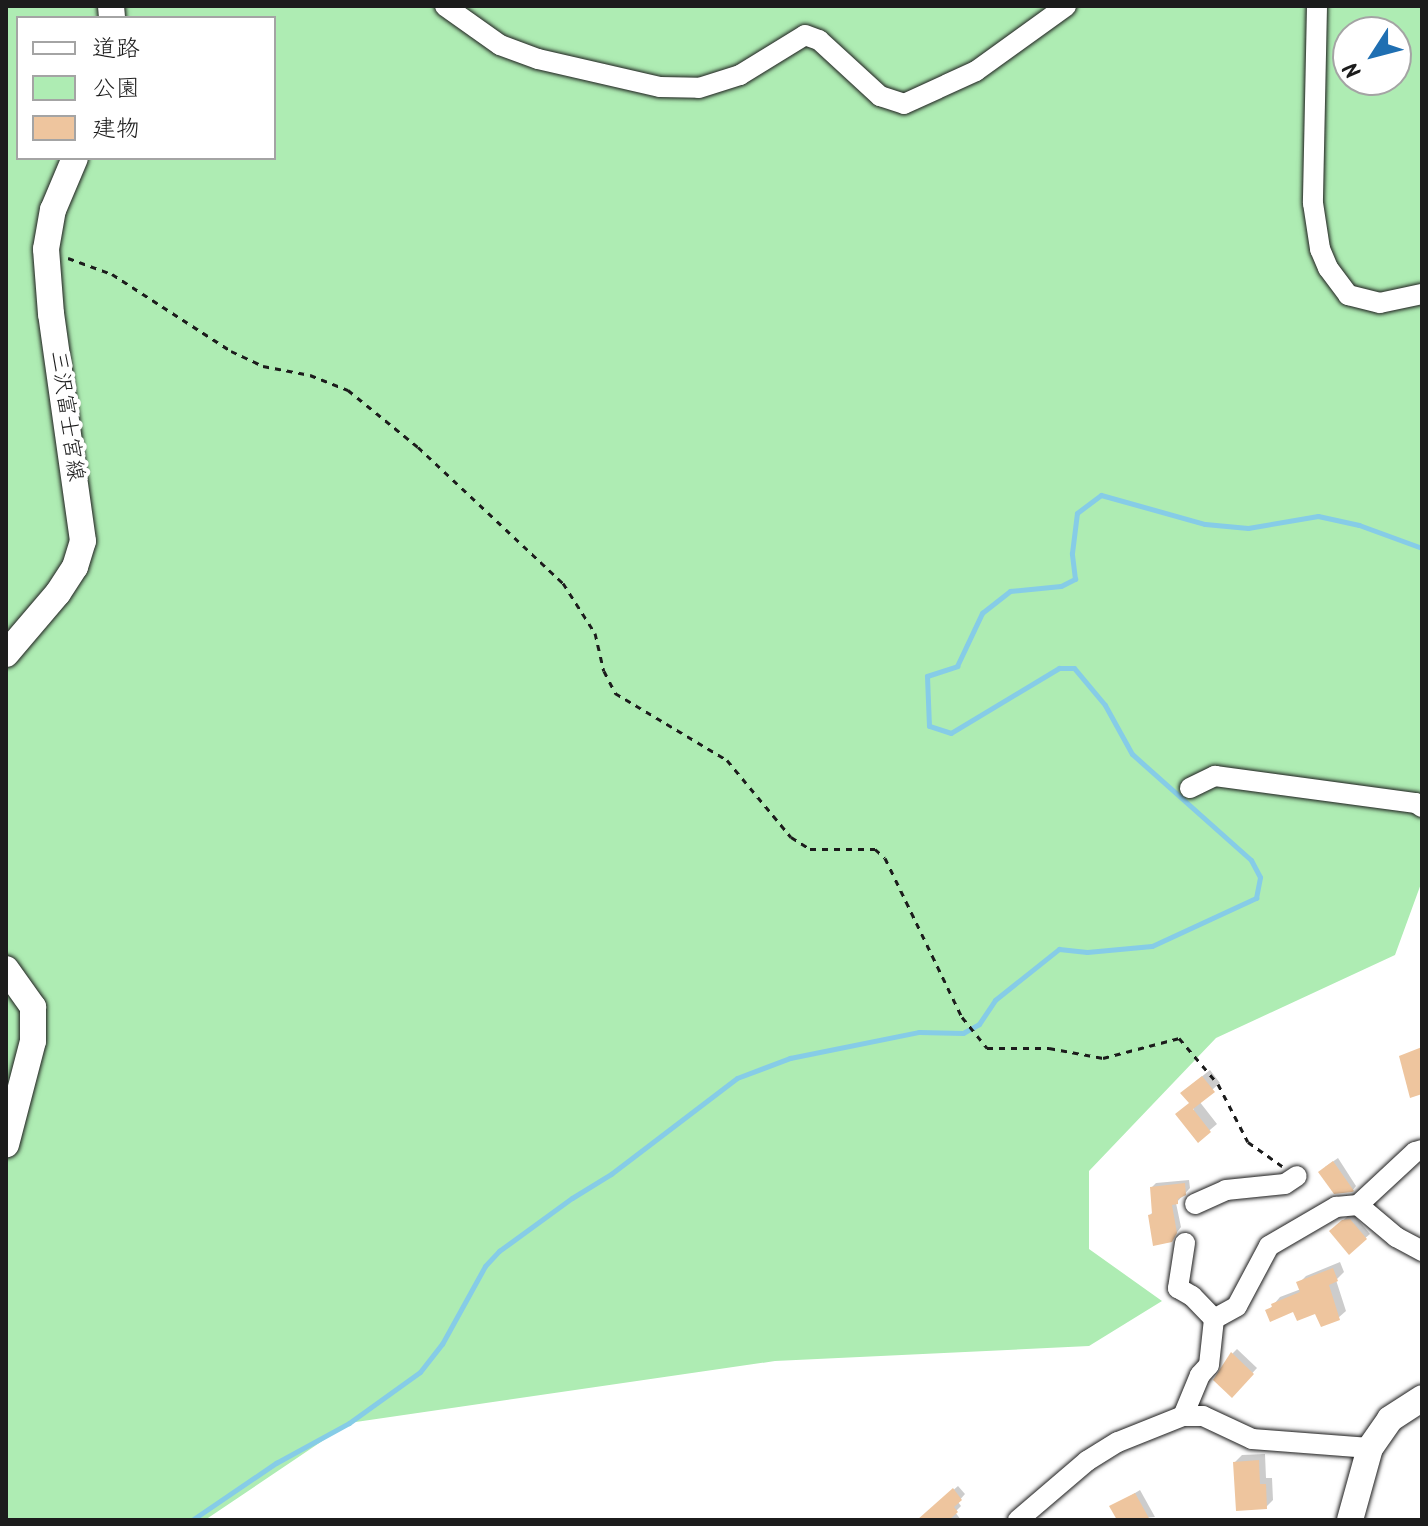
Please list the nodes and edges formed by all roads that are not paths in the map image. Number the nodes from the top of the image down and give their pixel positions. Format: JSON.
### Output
{"nodes":[{"id":1,"x":445,"y":6,"type":"edge"},
{"id":2,"x":1066,"y":6,"type":"edge"},
{"id":3,"x":1317,"y":6,"type":"edge"},
{"id":4,"x":74,"y":160,"type":"edge"},
{"id":5,"x":1422,"y":294,"type":"edge"},
{"id":6,"x":6,"y":654,"type":"edge"},
{"id":7,"x":1190,"y":788,"type":"dead end"},
{"id":8,"x":1422,"y":807,"type":"edge"},
{"id":9,"x":6,"y":969,"type":"edge"},
{"id":10,"x":6,"y":1145,"type":"edge"},
{"id":11,"x":1422,"y":1150,"type":"edge"},
{"id":12,"x":1297,"y":1176,"type":"road end"},
{"id":13,"x":1195,"y":1204,"type":"dead end"},
{"id":14,"x":1358,"y":1205,"type":"junction"},
{"id":15,"x":1185,"y":1243,"type":"dead end"},
{"id":16,"x":1422,"y":1251,"type":"edge"},
{"id":17,"x":1214,"y":1319,"type":"junction"},
{"id":18,"x":1422,"y":1398,"type":"edge"},
{"id":19,"x":1183,"y":1416,"type":"junction"},
{"id":20,"x":1370,"y":1448,"type":"junction"},
{"id":21,"x":1018,"y":1520,"type":"edge"},
{"id":22,"x":1350,"y":1520,"type":"edge"}],
"edges":[{"from":1,"to":2,"type":"street"},
{"from":3,"to":5,"type":"street"},
{"from":4,"to":6,"type":"main road","name":"三沢富士宮線"},
{"from":7,"to":8,"type":"street"},
{"from":9,"to":10,"type":"main road"},
{"from":11,"to":14,"type":"street"},
{"from":12,"to":13,"type":"street"},
{"from":14,"to":16,"type":"street"},
{"from":14,"to":17,"type":"street"},
{"from":15,"to":17,"type":"street"},
{"from":17,"to":19,"type":"street"},
{"from":18,"to":20,"type":"main road"},
{"from":19,"to":20,"type":"street"},
{"from":19,"to":21,"type":"street"},
{"from":20,"to":22,"type":"main road"}]}
